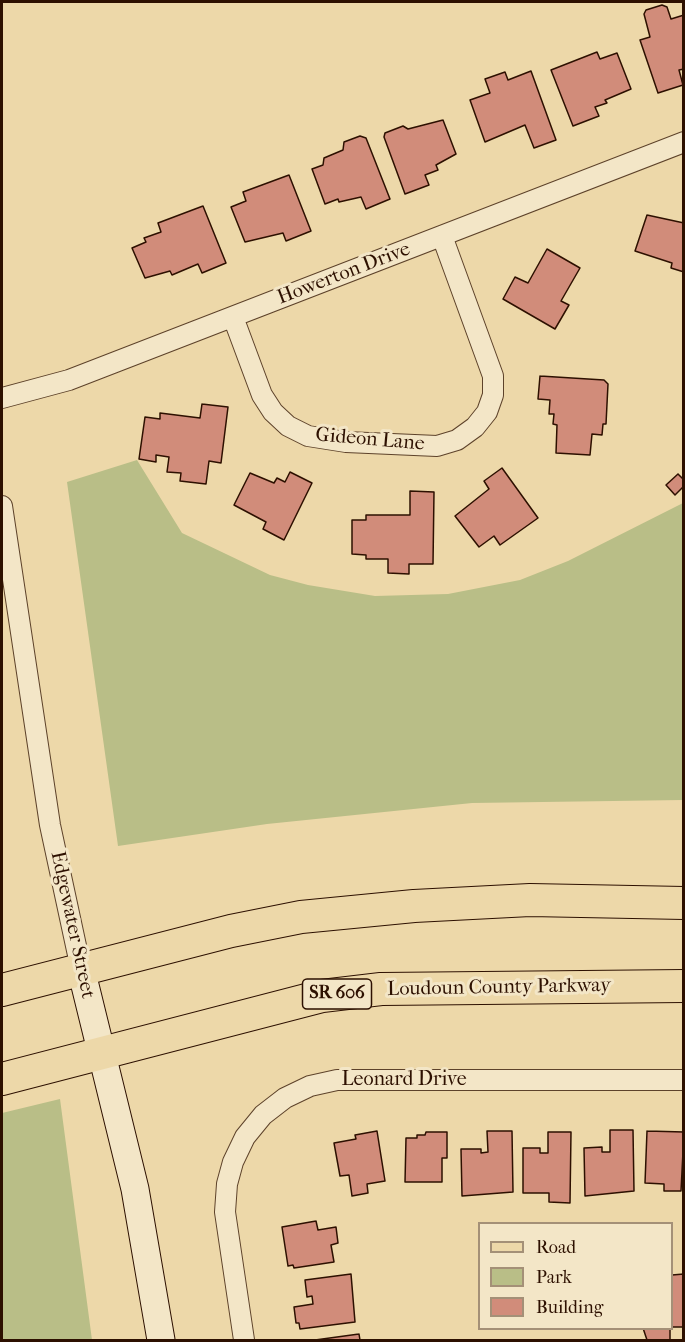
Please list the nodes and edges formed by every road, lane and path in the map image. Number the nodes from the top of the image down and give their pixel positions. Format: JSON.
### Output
{"nodes":[{"id":1,"x":684,"y":142,"type":"edge"},
{"id":2,"x":442,"y":236,"type":"junction"},
{"id":3,"x":233,"y":317,"type":"junction"},
{"id":4,"x":2,"y":398,"type":"edge"},
{"id":5,"x":2,"y":506,"type":"edge"},
{"id":6,"x":684,"y":903,"type":"edge"},
{"id":7,"x":81,"y":969,"type":"junction"},
{"id":8,"x":684,"y":986,"type":"edge"},
{"id":9,"x":2,"y":990,"type":"edge"},
{"id":10,"x":101,"y":1053,"type":"junction"},
{"id":11,"x":2,"y":1079,"type":"edge"},
{"id":12,"x":684,"y":1080,"type":"edge"},
{"id":13,"x":161,"y":1341,"type":"edge"},
{"id":14,"x":244,"y":1341,"type":"edge"}],
"edges":[{"from":1,"to":2,"type":"street","name":"Howerton Drive"},
{"from":2,"to":3,"type":"street","name":"Howerton Drive"},
{"from":2,"to":3,"type":"street","name":"Gideon Lane"},
{"from":3,"to":4,"type":"street","name":"Howerton Drive"},
{"from":5,"to":7,"type":"street","name":"Edgewater Street"},
{"from":6,"to":7,"type":"main road"},
{"from":7,"to":9,"type":"main road"},
{"from":7,"to":10,"type":"street","name":"Edgewater Street"},
{"from":8,"to":10,"type":"main road","name":"Loudoun County Parkway","number":"SR 606"},
{"from":10,"to":11,"type":"main road","name":"Loudoun County Parkway","number":"SR 606"},
{"from":10,"to":13,"type":"street","name":"Edgewater Street"},
{"from":12,"to":14,"type":"street","name":"Leonard Drive"}]}
